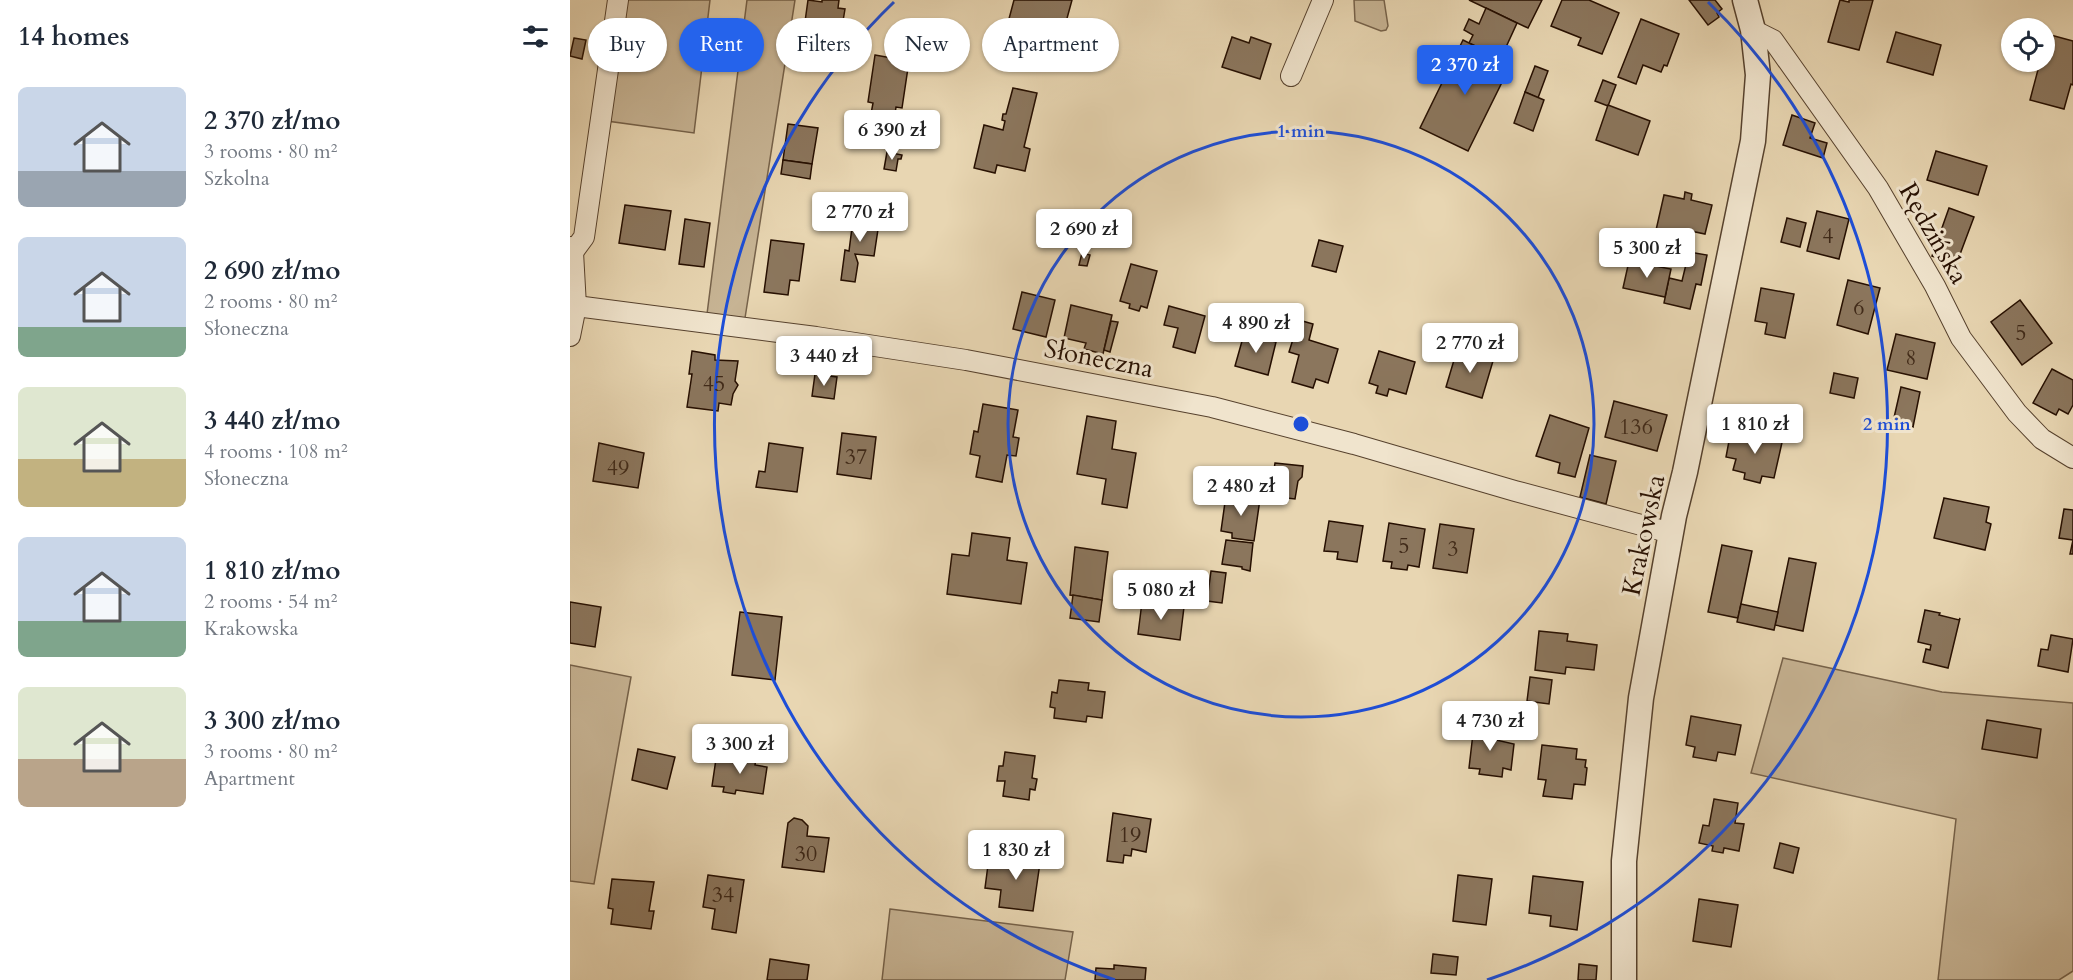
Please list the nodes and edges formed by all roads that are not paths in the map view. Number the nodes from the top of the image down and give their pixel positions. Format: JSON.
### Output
{"nodes":[{"id":1,"x":618,"y":0,"type":"edge"},
{"id":2,"x":1323,"y":0,"type":"edge"},
{"id":3,"x":1745,"y":0,"type":"edge"},
{"id":4,"x":1753,"y":30,"type":"junction"},
{"id":5,"x":1291,"y":76,"type":"dead end"},
{"id":6,"x":571,"y":249,"type":"edge"},
{"id":7,"x":576,"y":306,"type":"junction"},
{"id":8,"x":570,"y":336,"type":"edge"},
{"id":9,"x":2073,"y":458,"type":"edge"},
{"id":10,"x":1671,"y":533,"type":"junction"},
{"id":11,"x":1624,"y":980,"type":"edge"}],
"edges":[{"from":1,"to":6,"type":"street"},
{"from":2,"to":5,"type":"street"},
{"from":3,"to":4,"type":"street","name":"Krakowska"},
{"from":4,"to":9,"type":"street","name":"Rędzińska"},
{"from":4,"to":10,"type":"street","name":"Krakowska"},
{"from":6,"to":7,"type":"street"},
{"from":7,"to":8,"type":"street"},
{"from":7,"to":10,"type":"street","name":"Słoneczna"},
{"from":10,"to":11,"type":"street","name":"Krakowska"}]}
